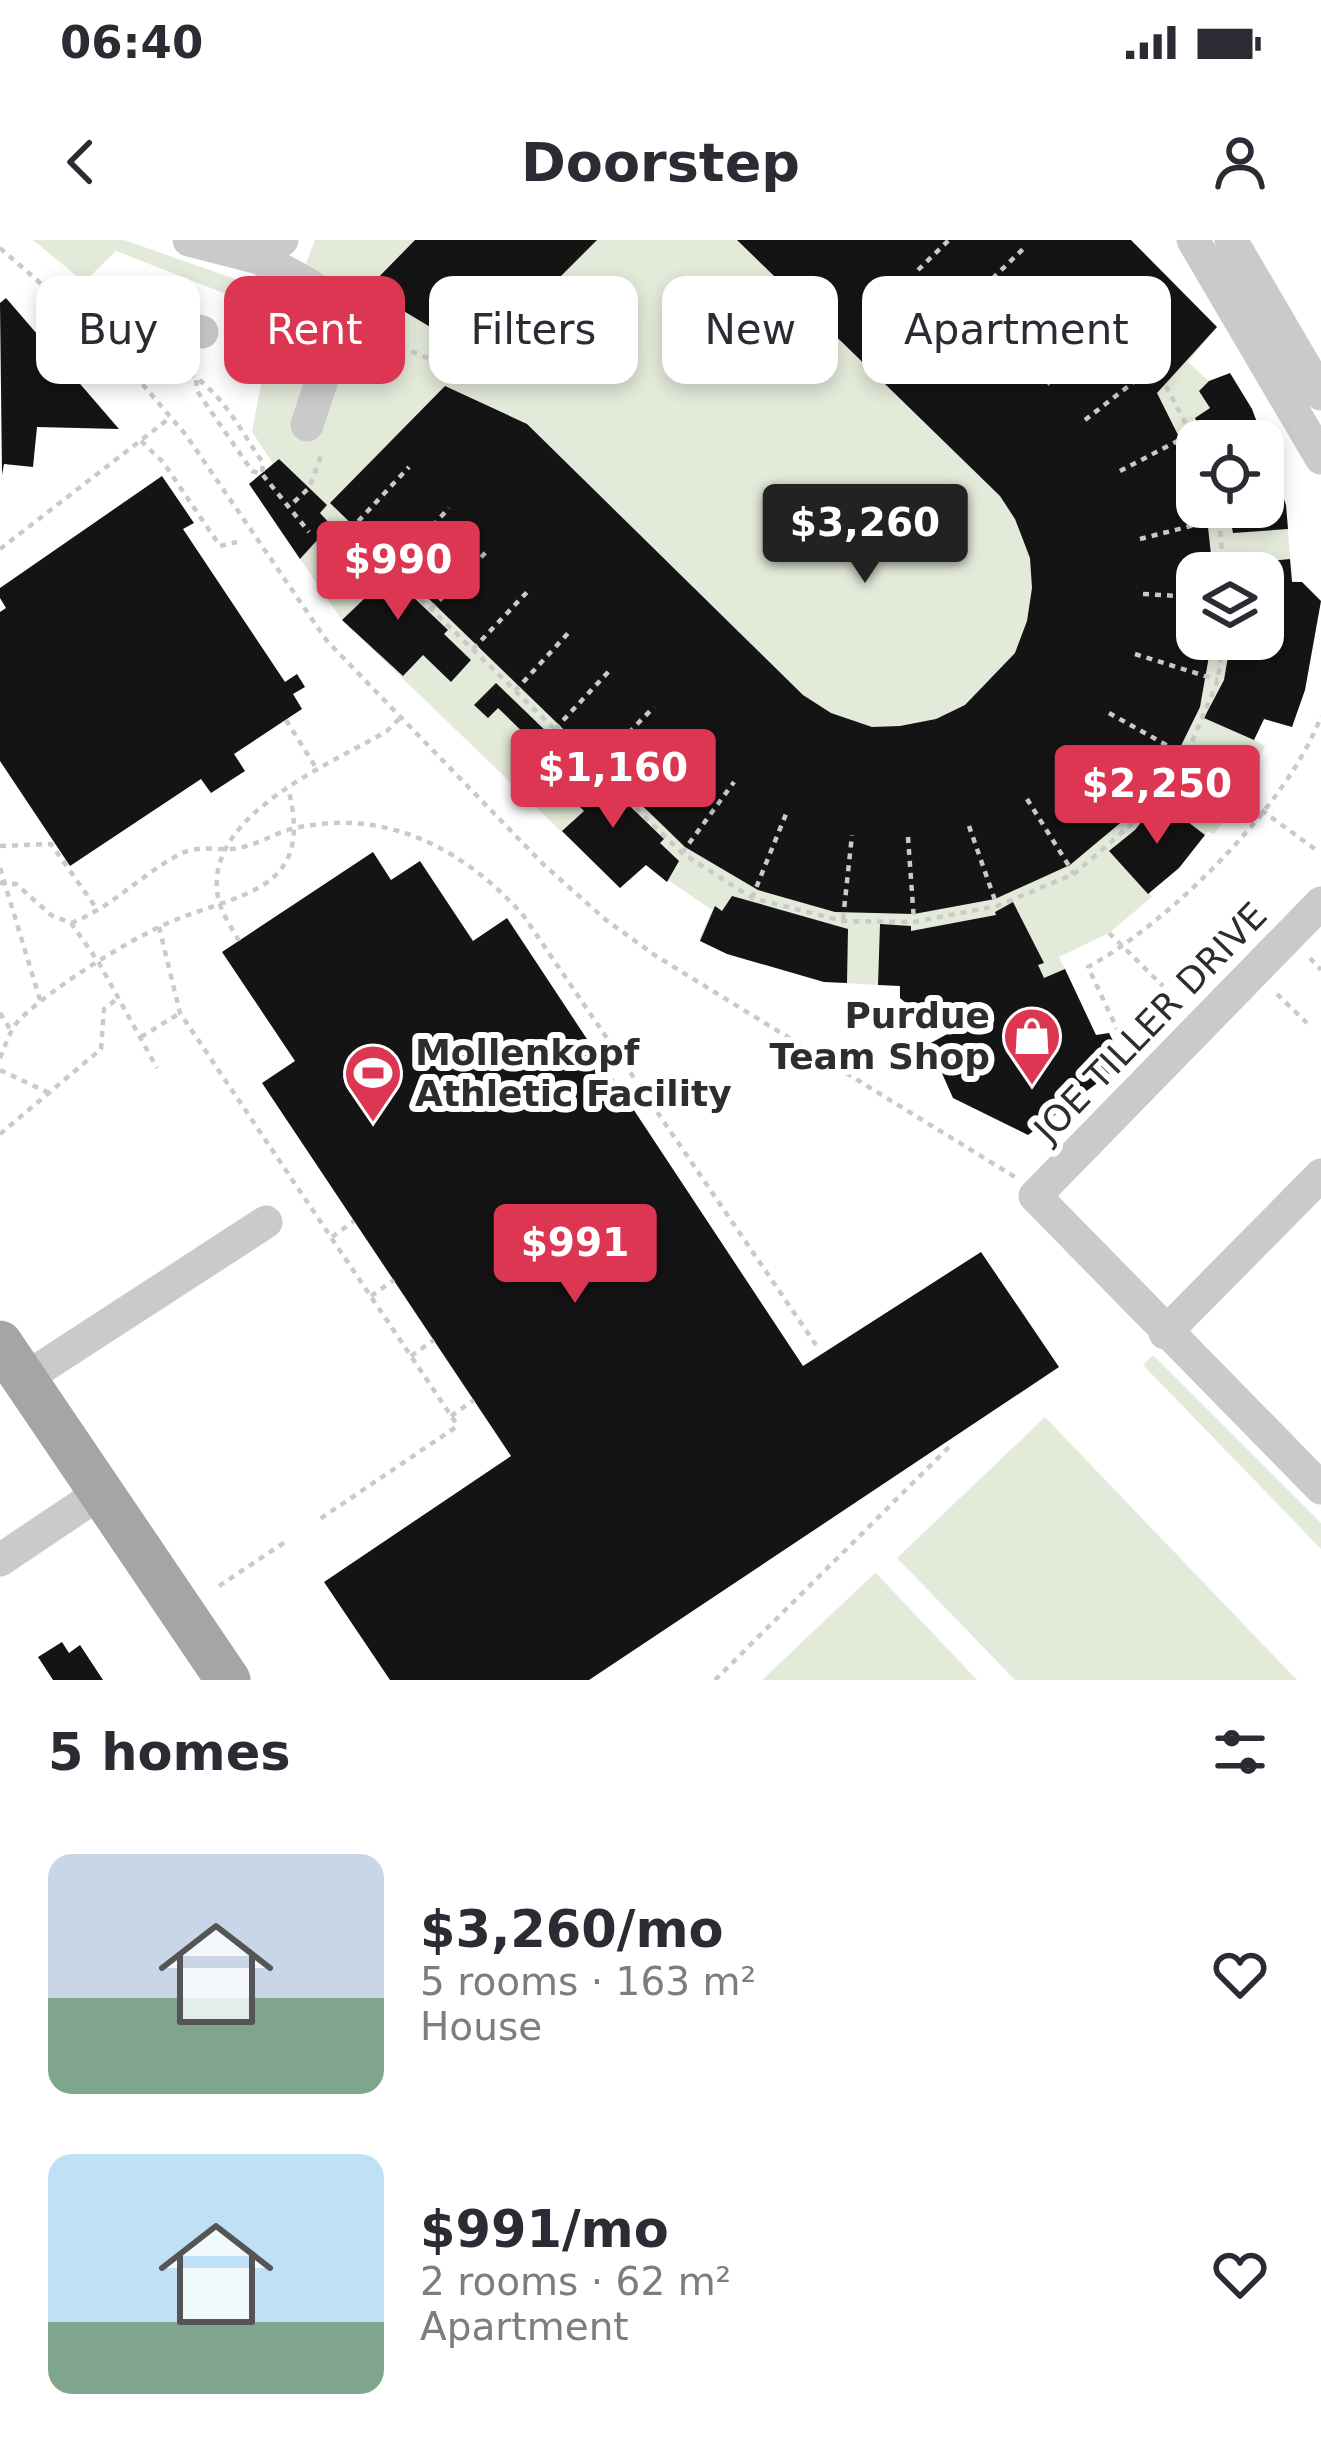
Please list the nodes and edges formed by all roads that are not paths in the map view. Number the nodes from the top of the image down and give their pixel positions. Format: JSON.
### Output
{"nodes":[{"id":1,"x":189,"y":240,"type":"edge"},
{"id":2,"x":1193,"y":240,"type":"edge"},
{"id":3,"x":1231,"y":240,"type":"edge"},
{"id":4,"x":271,"y":249,"type":"edge"},
{"id":5,"x":1321,"y":394,"type":"edge"},
{"id":6,"x":315,"y":437,"type":"road end"},
{"id":7,"x":1321,"y":458,"type":"edge"},
{"id":8,"x":1321,"y":903,"type":"edge"},
{"id":9,"x":1321,"y":1175,"type":"edge"},
{"id":10,"x":266,"y":1222,"type":"dead end"},
{"id":11,"x":1165,"y":1333,"type":"junction"},
{"id":12,"x":12,"y":1361,"type":"edge"},
{"id":13,"x":1321,"y":1487,"type":"edge"},
{"id":14,"x":100,"y":1493,"type":"junction"},
{"id":15,"x":0,"y":1560,"type":"edge"},
{"id":16,"x":228,"y":1680,"type":"edge"}],
"edges":[{"from":1,"to":4,"type":"street"},
{"from":2,"to":7,"type":"street"},
{"from":3,"to":5,"type":"street"},
{"from":4,"to":6,"type":"street"},
{"from":8,"to":11,"type":"street","name":"JOE TILLER DRIVE"},
{"from":9,"to":11,"type":"street"},
{"from":10,"to":12,"type":"street"},
{"from":11,"to":13,"type":"street"},
{"from":12,"to":14,"type":"main road"},
{"from":14,"to":15,"type":"street"},
{"from":14,"to":16,"type":"main road"}]}
